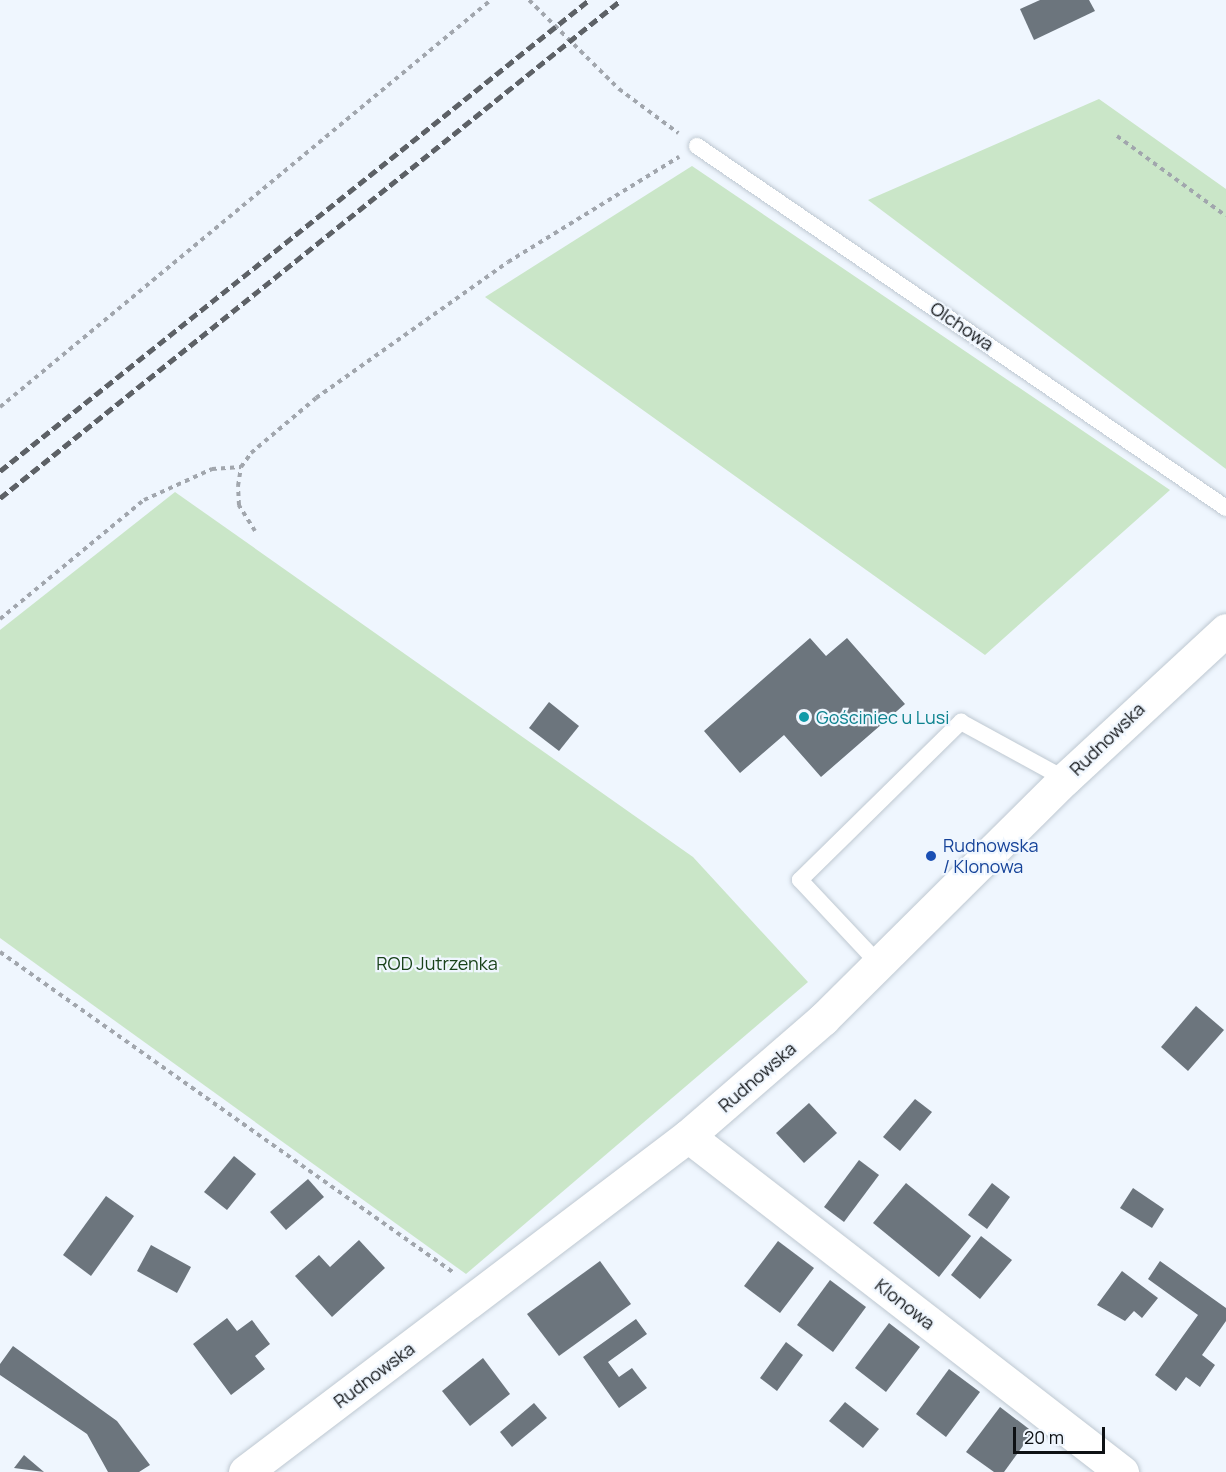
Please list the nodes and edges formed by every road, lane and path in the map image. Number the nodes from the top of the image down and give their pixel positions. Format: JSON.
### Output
{"nodes":[{"id":1,"x":491,"y":0,"type":"edge"},
{"id":2,"x":530,"y":0,"type":"edge"},
{"id":3,"x":1117,"y":136,"type":"dead end"},
{"id":4,"x":697,"y":146,"type":"junction"},
{"id":5,"x":1226,"y":216,"type":"edge"},
{"id":6,"x":0,"y":407,"type":"edge"},
{"id":7,"x":241,"y":467,"type":"junction"},
{"id":8,"x":1226,"y":508,"type":"edge"},
{"id":9,"x":255,"y":531,"type":"dead end"},
{"id":10,"x":0,"y":619,"type":"edge"},
{"id":11,"x":1226,"y":630,"type":"edge"},
{"id":12,"x":1065,"y":779,"type":"junction"},
{"id":13,"x":0,"y":952,"type":"edge"},
{"id":14,"x":878,"y":963,"type":"junction"},
{"id":15,"x":688,"y":1136,"type":"junction"},
{"id":16,"x":484,"y":1295,"type":"junction"},
{"id":17,"x":244,"y":1472,"type":"edge"},
{"id":18,"x":1122,"y":1472,"type":"edge"}],
"edges":[{"from":1,"to":6,"type":"path"},
{"from":2,"to":4,"type":"path"},
{"from":3,"to":5,"type":"path"},
{"from":4,"to":7,"type":"path"},
{"from":4,"to":8,"type":"lane","name":"Olchowa"},
{"from":7,"to":9,"type":"path"},
{"from":7,"to":10,"type":"path"},
{"from":11,"to":12,"type":"main road","name":"Rudnowska"},
{"from":12,"to":14,"type":"main road","name":"Rudnowska"},
{"from":12,"to":14,"type":"lane"},
{"from":13,"to":16,"type":"path"},
{"from":14,"to":15,"type":"main road","name":"Rudnowska"},
{"from":15,"to":16,"type":"main road","name":"Rudnowska"},
{"from":15,"to":18,"type":"main road","name":"Klonowa"},
{"from":16,"to":17,"type":"main road","name":"Rudnowska"}]}
